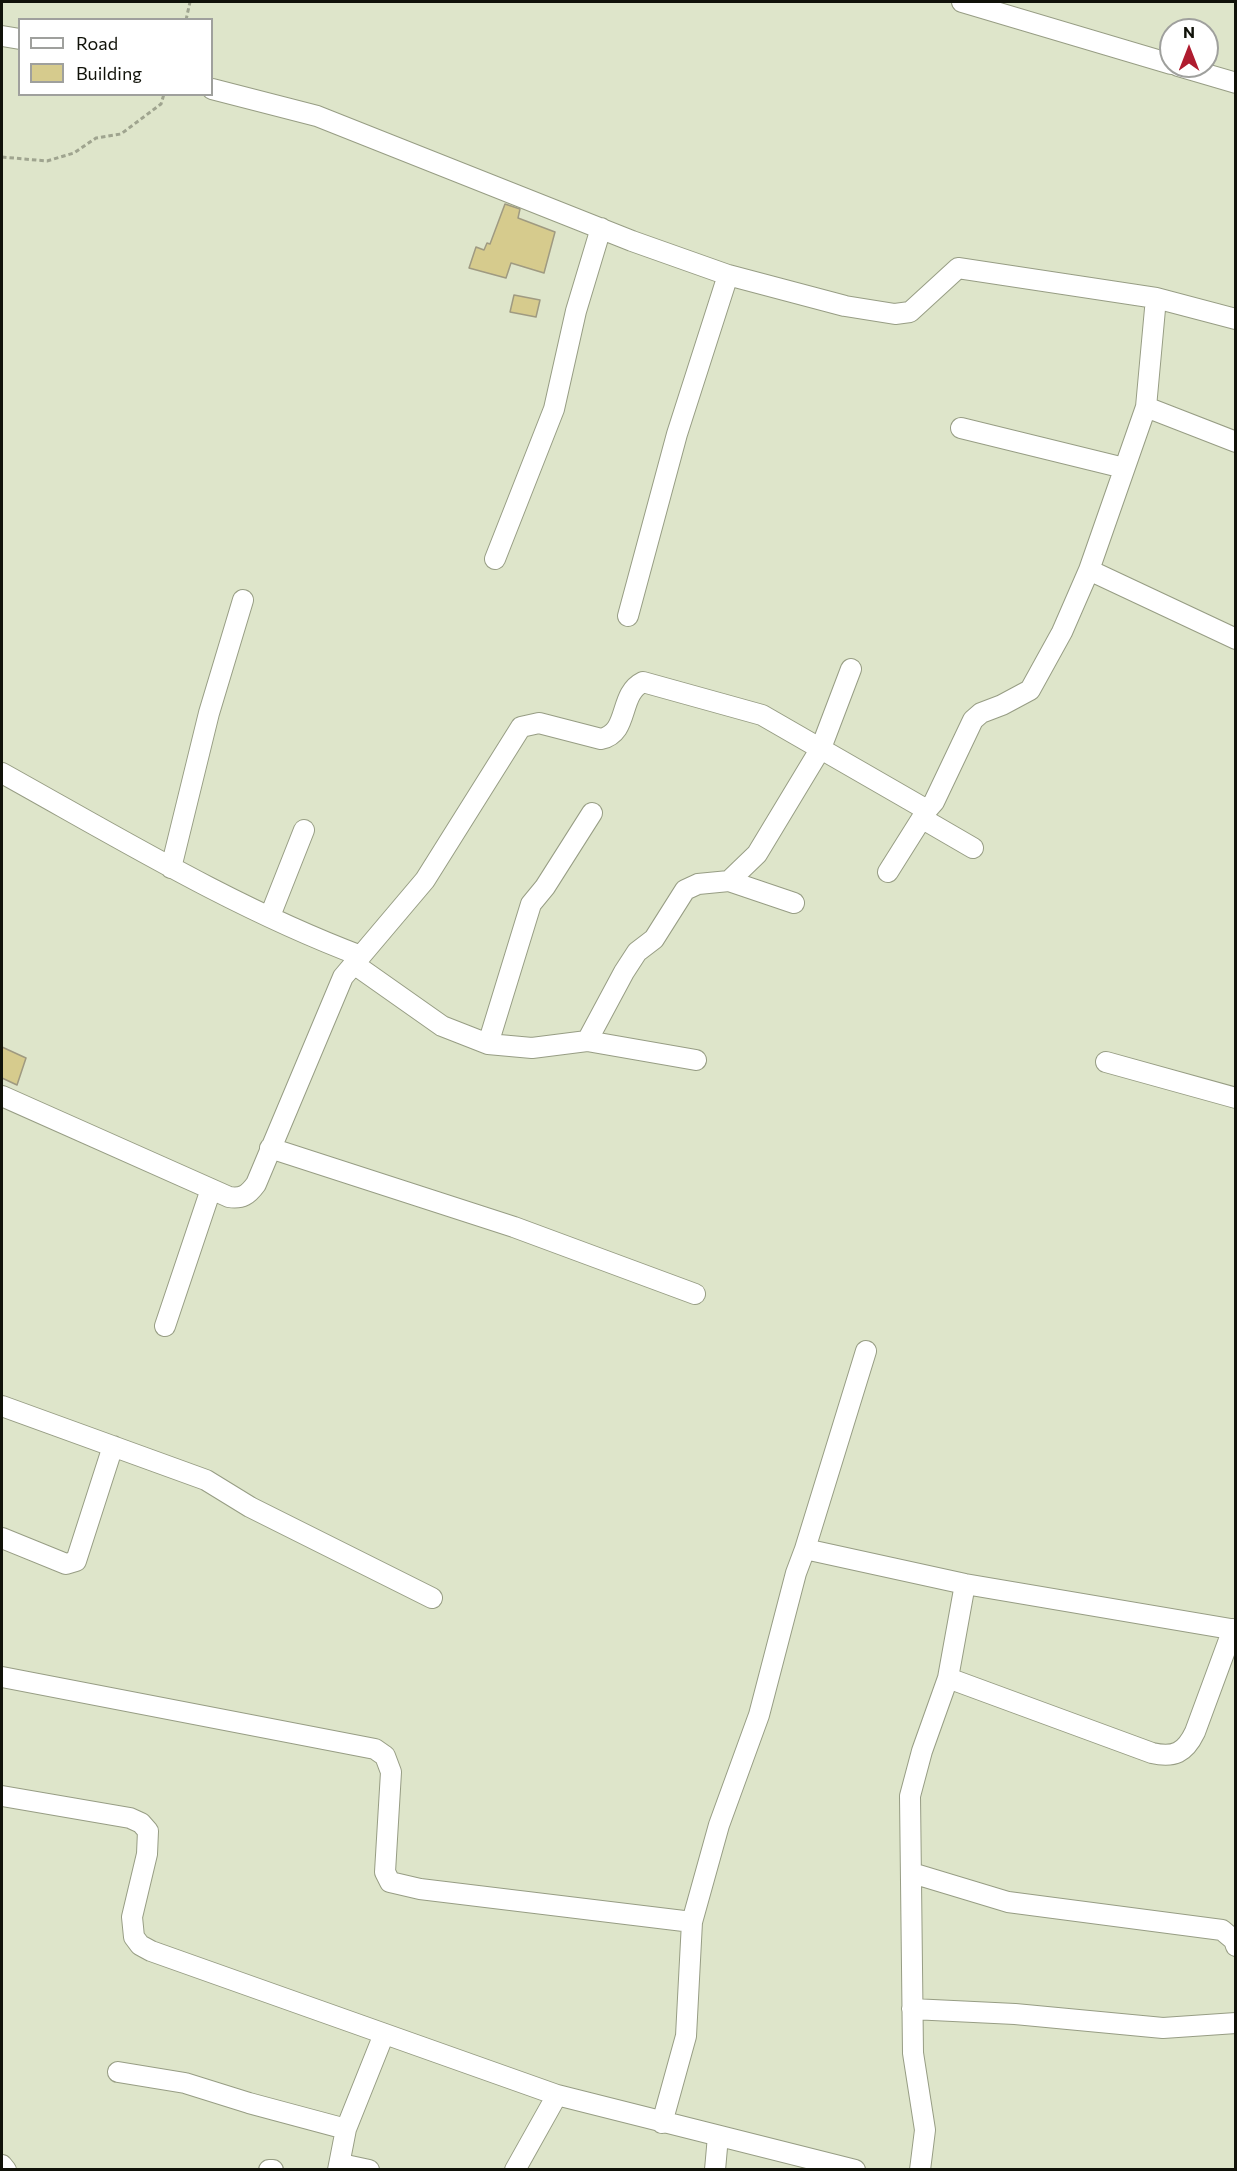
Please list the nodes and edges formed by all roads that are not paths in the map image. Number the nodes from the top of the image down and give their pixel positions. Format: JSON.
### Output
{"nodes":[{"id":1,"x":962,"y":2,"type":"edge"},
{"id":2,"x":2,"y":36,"type":"edge"},
{"id":3,"x":18,"y":39,"type":"edge"},
{"id":4,"x":1159,"y":60,"type":"edge"},
{"id":5,"x":1219,"y":78,"type":"edge"},
{"id":6,"x":1236,"y":83,"type":"edge"},
{"id":7,"x":213,"y":89,"type":"edge"},
{"id":8,"x":601,"y":228,"type":"junction"},
{"id":9,"x":728,"y":275,"type":"junction"},
{"id":10,"x":1156,"y":298,"type":"junction"},
{"id":11,"x":1236,"y":319,"type":"edge"},
{"id":12,"x":1146,"y":407,"type":"junction"},
{"id":13,"x":961,"y":428,"type":"dead end"},
{"id":14,"x":1236,"y":442,"type":"edge"},
{"id":15,"x":1124,"y":468,"type":"junction"},
{"id":16,"x":495,"y":559,"type":"dead end"},
{"id":17,"x":1089,"y":570,"type":"junction"},
{"id":18,"x":243,"y":600,"type":"dead end"},
{"id":19,"x":628,"y":616,"type":"dead end"},
{"id":20,"x":1236,"y":639,"type":"edge"},
{"id":21,"x":851,"y":669,"type":"dead end"},
{"id":22,"x":821,"y":748,"type":"junction"},
{"id":23,"x":2,"y":773,"type":"edge"},
{"id":24,"x":592,"y":813,"type":"dead end"},
{"id":25,"x":925,"y":814,"type":"junction"},
{"id":26,"x":304,"y":830,"type":"dead end"},
{"id":27,"x":973,"y":848,"type":"dead end"},
{"id":28,"x":171,"y":868,"type":"junction"},
{"id":29,"x":888,"y":872,"type":"dead end"},
{"id":30,"x":729,"y":881,"type":"junction"},
{"id":31,"x":794,"y":903,"type":"dead end"},
{"id":32,"x":270,"y":916,"type":"junction"},
{"id":33,"x":358,"y":960,"type":"junction"},
{"id":34,"x":587,"y":1041,"type":"junction"},
{"id":35,"x":488,"y":1044,"type":"junction"},
{"id":36,"x":696,"y":1060,"type":"dead end"},
{"id":37,"x":1106,"y":1062,"type":"dead end"},
{"id":38,"x":2,"y":1096,"type":"edge"},
{"id":39,"x":1236,"y":1098,"type":"edge"},
{"id":40,"x":270,"y":1148,"type":"junction"},
{"id":41,"x":211,"y":1189,"type":"junction"},
{"id":42,"x":695,"y":1294,"type":"dead end"},
{"id":43,"x":165,"y":1326,"type":"dead end"},
{"id":44,"x":866,"y":1351,"type":"dead end"},
{"id":45,"x":2,"y":1406,"type":"edge"},
{"id":46,"x":113,"y":1446,"type":"junction"},
{"id":47,"x":2,"y":1538,"type":"edge"},
{"id":48,"x":805,"y":1549,"type":"junction"},
{"id":49,"x":965,"y":1584,"type":"junction"},
{"id":50,"x":432,"y":1598,"type":"dead end"},
{"id":51,"x":1234,"y":1630,"type":"edge"},
{"id":52,"x":2,"y":1677,"type":"edge"},
{"id":53,"x":948,"y":1678,"type":"junction"},
{"id":54,"x":2,"y":1796,"type":"edge"},
{"id":55,"x":912,"y":1873,"type":"junction"},
{"id":56,"x":692,"y":1922,"type":"junction"},
{"id":57,"x":1236,"y":1946,"type":"edge"},
{"id":58,"x":912,"y":2009,"type":"junction"},
{"id":59,"x":1236,"y":2023,"type":"edge"},
{"id":60,"x":384,"y":2034,"type":"junction"},
{"id":61,"x":118,"y":2072,"type":"dead end"},
{"id":62,"x":557,"y":2095,"type":"junction"},
{"id":63,"x":662,"y":2123,"type":"junction"},
{"id":64,"x":346,"y":2129,"type":"junction"},
{"id":65,"x":718,"y":2136,"type":"junction"},
{"id":66,"x":2,"y":2166,"type":"edge"},
{"id":67,"x":339,"y":2167,"type":"edge"},
{"id":68,"x":6,"y":2169,"type":"edge"},
{"id":69,"x":369,"y":2169,"type":"edge"},
{"id":70,"x":515,"y":2169,"type":"edge"},
{"id":71,"x":715,"y":2169,"type":"edge"},
{"id":72,"x":855,"y":2169,"type":"edge"},
{"id":73,"x":920,"y":2169,"type":"edge"}],
"edges":[{"from":1,"to":4,"type":"street"},
{"from":2,"to":3,"type":"street"},
{"from":5,"to":6,"type":"street"},
{"from":7,"to":8,"type":"street"},
{"from":8,"to":9,"type":"street"},
{"from":8,"to":16,"type":"street"},
{"from":9,"to":10,"type":"street"},
{"from":9,"to":19,"type":"street"},
{"from":10,"to":11,"type":"street"},
{"from":10,"to":12,"type":"street"},
{"from":12,"to":14,"type":"street"},
{"from":12,"to":15,"type":"street"},
{"from":13,"to":15,"type":"street"},
{"from":15,"to":17,"type":"street"},
{"from":17,"to":20,"type":"street"},
{"from":17,"to":25,"type":"street"},
{"from":18,"to":28,"type":"street"},
{"from":21,"to":22,"type":"street"},
{"from":22,"to":25,"type":"street"},
{"from":22,"to":30,"type":"street"},
{"from":22,"to":33,"type":"street"},
{"from":23,"to":28,"type":"street"},
{"from":24,"to":35,"type":"street"},
{"from":25,"to":27,"type":"street"},
{"from":25,"to":29,"type":"street"},
{"from":26,"to":32,"type":"street"},
{"from":28,"to":32,"type":"street"},
{"from":30,"to":31,"type":"street"},
{"from":30,"to":34,"type":"street"},
{"from":32,"to":33,"type":"street"},
{"from":33,"to":35,"type":"street"},
{"from":33,"to":40,"type":"street"},
{"from":34,"to":35,"type":"street"},
{"from":34,"to":36,"type":"street"},
{"from":37,"to":39,"type":"street"},
{"from":38,"to":41,"type":"street"},
{"from":40,"to":41,"type":"street"},
{"from":40,"to":42,"type":"street"},
{"from":41,"to":43,"type":"street"},
{"from":44,"to":48,"type":"street"},
{"from":45,"to":46,"type":"street"},
{"from":46,"to":47,"type":"street"},
{"from":46,"to":50,"type":"street"},
{"from":48,"to":49,"type":"street"},
{"from":48,"to":56,"type":"street"},
{"from":49,"to":51,"type":"street"},
{"from":49,"to":53,"type":"street"},
{"from":51,"to":53,"type":"street"},
{"from":52,"to":56,"type":"street"},
{"from":53,"to":55,"type":"street"},
{"from":54,"to":60,"type":"street"},
{"from":55,"to":57,"type":"street"},
{"from":55,"to":58,"type":"street"},
{"from":56,"to":63,"type":"street"},
{"from":58,"to":59,"type":"street"},
{"from":58,"to":73,"type":"street"},
{"from":60,"to":62,"type":"street"},
{"from":60,"to":64,"type":"street"},
{"from":61,"to":64,"type":"street"},
{"from":62,"to":63,"type":"street"},
{"from":62,"to":70,"type":"street"},
{"from":63,"to":65,"type":"street"},
{"from":64,"to":67,"type":"street"},
{"from":65,"to":71,"type":"street"},
{"from":65,"to":72,"type":"street"},
{"from":66,"to":68,"type":"street"},
{"from":67,"to":69,"type":"street"}]}
